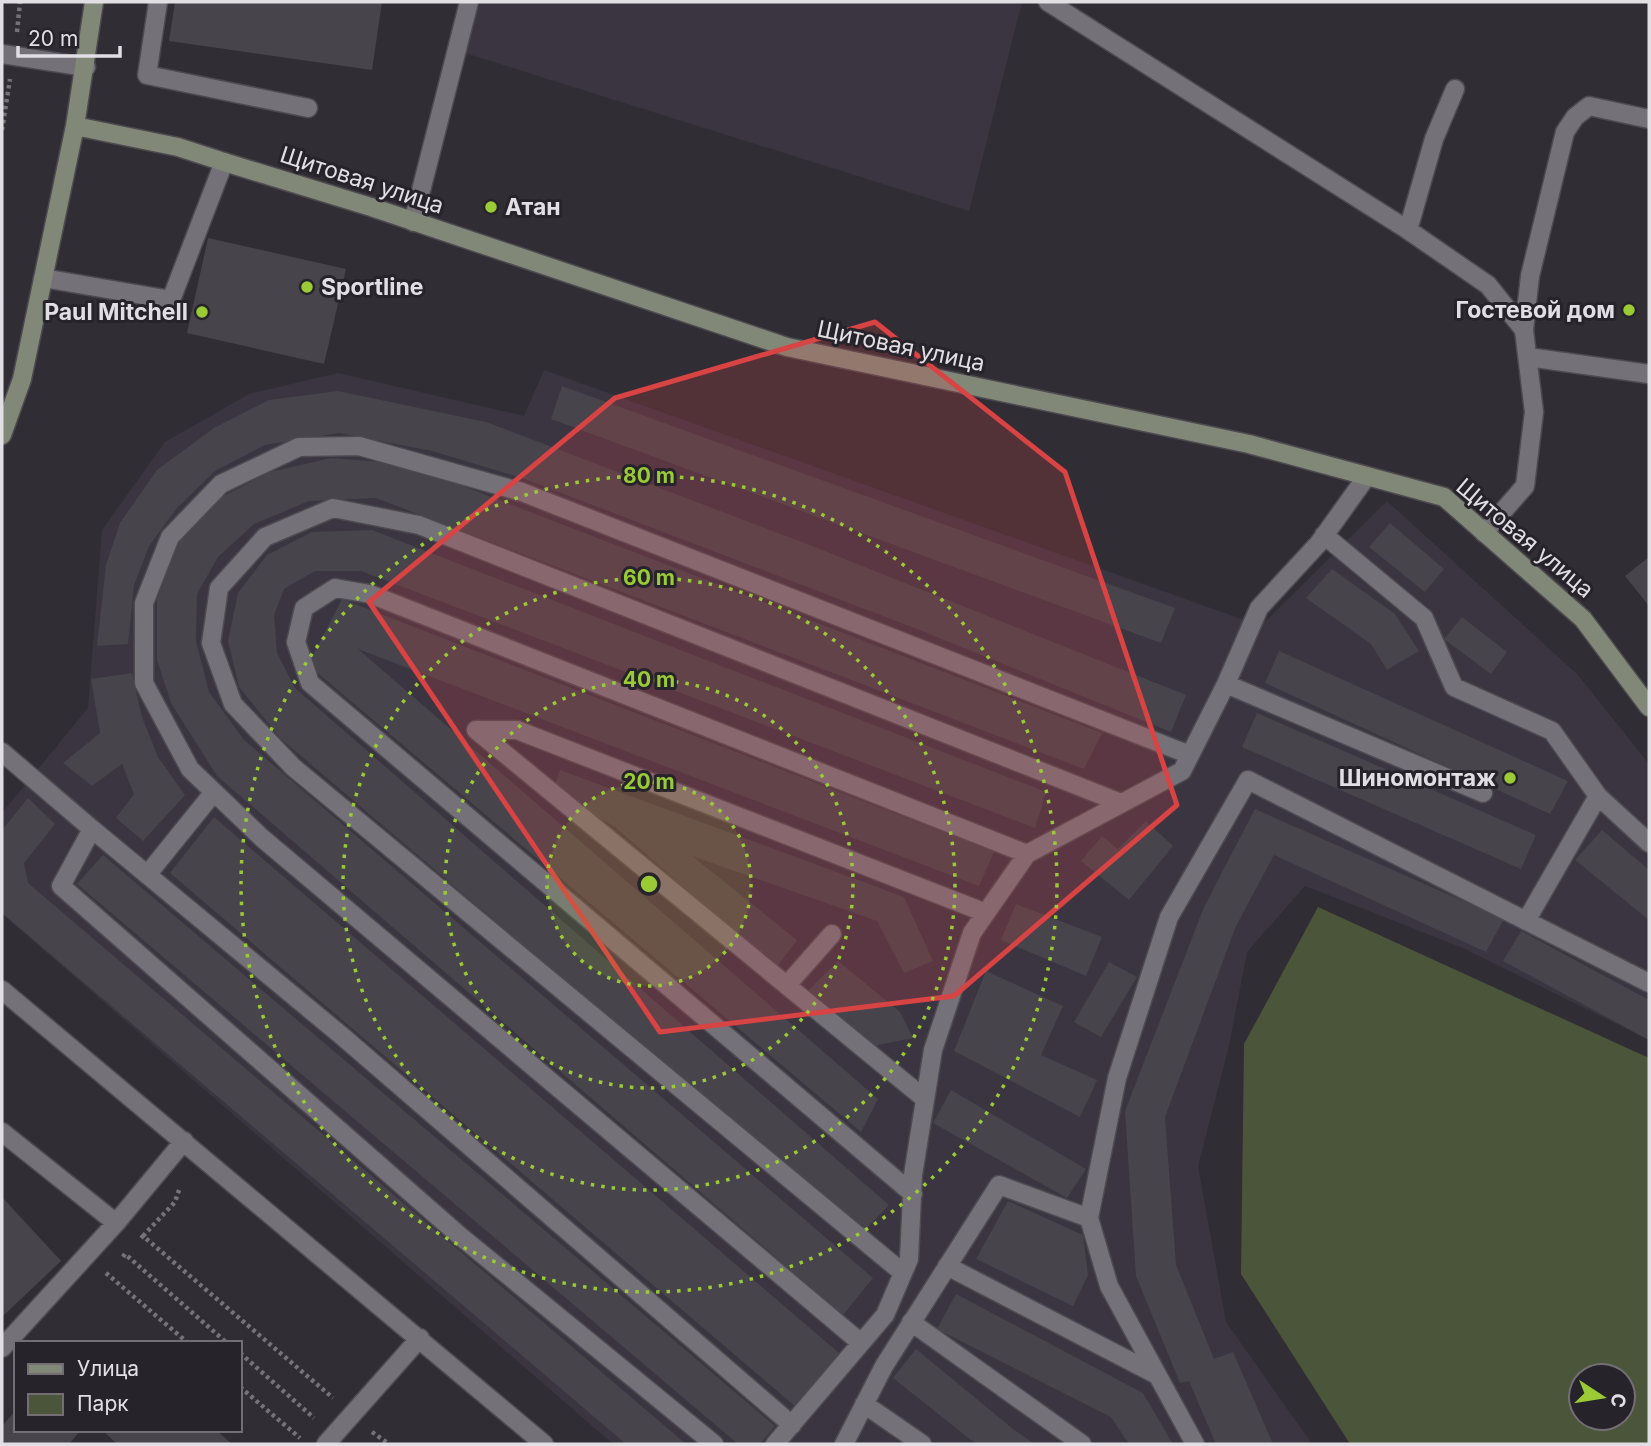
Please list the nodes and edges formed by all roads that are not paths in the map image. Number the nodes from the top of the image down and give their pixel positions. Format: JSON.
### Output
{"nodes":[{"id":1,"x":94,"y":2,"type":"edge"},
{"id":2,"x":158,"y":2,"type":"edge"},
{"id":3,"x":469,"y":2,"type":"edge"},
{"id":4,"x":1048,"y":2,"type":"edge"},
{"id":5,"x":2,"y":54,"type":"edge"},
{"id":6,"x":86,"y":67,"type":"junction"},
{"id":7,"x":1455,"y":89,"type":"dead end"},
{"id":8,"x":308,"y":108,"type":"dead end"},
{"id":9,"x":1649,"y":119,"type":"edge"},
{"id":10,"x":75,"y":126,"type":"junction"},
{"id":11,"x":224,"y":162,"type":"junction"},
{"id":12,"x":413,"y":222,"type":"junction"},
{"id":13,"x":1408,"y":230,"type":"junction"},
{"id":14,"x":43,"y":278,"type":"junction"},
{"id":15,"x":1524,"y":330,"type":"junction"},
{"id":16,"x":1528,"y":357,"type":"junction"},
{"id":17,"x":1649,"y":374,"type":"edge"},
{"id":18,"x":2,"y":435,"type":"edge"},
{"id":19,"x":1367,"y":476,"type":"junction"},
{"id":20,"x":1484,"y":533,"type":"junction"},
{"id":21,"x":1324,"y":535,"type":"junction"},
{"id":22,"x":1226,"y":684,"type":"junction"},
{"id":23,"x":1649,"y":707,"type":"edge"},
{"id":24,"x":2,"y":752,"type":"edge"},
{"id":25,"x":1190,"y":755,"type":"junction"},
{"id":26,"x":214,"y":792,"type":"junction"},
{"id":27,"x":1483,"y":793,"type":"dead end"},
{"id":28,"x":1598,"y":796,"type":"junction"},
{"id":29,"x":1121,"y":803,"type":"junction"},
{"id":30,"x":92,"y":829,"type":"junction"},
{"id":31,"x":1649,"y":843,"type":"edge"},
{"id":32,"x":1027,"y":854,"type":"junction"},
{"id":33,"x":148,"y":875,"type":"junction"},
{"id":34,"x":986,"y":913,"type":"junction"},
{"id":35,"x":1526,"y":921,"type":"junction"},
{"id":36,"x":832,"y":934,"type":"dead end"},
{"id":37,"x":1649,"y":984,"type":"edge"},
{"id":38,"x":787,"y":985,"type":"junction"},
{"id":39,"x":2,"y":990,"type":"edge"},
{"id":40,"x":925,"y":1099,"type":"junction"},
{"id":41,"x":2,"y":1132,"type":"edge"},
{"id":42,"x":184,"y":1141,"type":"junction"},
{"id":43,"x":913,"y":1194,"type":"junction"},
{"id":44,"x":1089,"y":1218,"type":"junction"},
{"id":45,"x":116,"y":1223,"type":"junction"},
{"id":46,"x":947,"y":1266,"type":"junction"},
{"id":47,"x":903,"y":1273,"type":"junction"},
{"id":48,"x":911,"y":1322,"type":"junction"},
{"id":49,"x":420,"y":1338,"type":"junction"},
{"id":50,"x":861,"y":1343,"type":"junction"},
{"id":51,"x":2,"y":1348,"type":"edge"},
{"id":52,"x":1155,"y":1374,"type":"junction"},
{"id":53,"x":864,"y":1404,"type":"junction"},
{"id":54,"x":792,"y":1425,"type":"junction"},
{"id":55,"x":326,"y":1444,"type":"edge"},
{"id":56,"x":544,"y":1444,"type":"edge"},
{"id":57,"x":715,"y":1444,"type":"edge"},
{"id":58,"x":775,"y":1444,"type":"edge"},
{"id":59,"x":844,"y":1444,"type":"edge"},
{"id":60,"x":922,"y":1444,"type":"edge"},
{"id":61,"x":1082,"y":1444,"type":"edge"},
{"id":62,"x":1195,"y":1444,"type":"edge"}],
"edges":[{"from":1,"to":6,"type":"street"},
{"from":2,"to":8,"type":"street"},
{"from":3,"to":12,"type":"street"},
{"from":4,"to":13,"type":"street"},
{"from":5,"to":6,"type":"street"},
{"from":6,"to":10,"type":"street"},
{"from":7,"to":13,"type":"street"},
{"from":9,"to":15,"type":"street"},
{"from":10,"to":11,"type":"street","name":"Щитовая улица"},
{"from":10,"to":14,"type":"street"},
{"from":11,"to":12,"type":"street","name":"Щитовая улица"},
{"from":11,"to":14,"type":"street"},
{"from":12,"to":19,"type":"street","name":"Щитовая улица"},
{"from":13,"to":15,"type":"street"},
{"from":14,"to":18,"type":"street"},
{"from":15,"to":16,"type":"street"},
{"from":16,"to":17,"type":"street"},
{"from":16,"to":20,"type":"street"},
{"from":19,"to":20,"type":"street","name":"Щитовая улица"},
{"from":19,"to":21,"type":"street"},
{"from":20,"to":23,"type":"street","name":"Щитовая улица"},
{"from":21,"to":22,"type":"street"},
{"from":21,"to":28,"type":"street"},
{"from":22,"to":25,"type":"street"},
{"from":22,"to":27,"type":"street"},
{"from":24,"to":30,"type":"street"},
{"from":25,"to":26,"type":"street"},
{"from":25,"to":29,"type":"street"},
{"from":26,"to":33,"type":"street"},
{"from":26,"to":50,"type":"street"},
{"from":28,"to":31,"type":"street"},
{"from":28,"to":35,"type":"street"},
{"from":29,"to":32,"type":"street"},
{"from":29,"to":47,"type":"street"},
{"from":30,"to":33,"type":"street"},
{"from":30,"to":57,"type":"street"},
{"from":32,"to":34,"type":"street"},
{"from":32,"to":43,"type":"street"},
{"from":33,"to":54,"type":"street"},
{"from":34,"to":38,"type":"street"},
{"from":34,"to":40,"type":"street"},
{"from":35,"to":37,"type":"street"},
{"from":35,"to":44,"type":"street"},
{"from":36,"to":38,"type":"street"},
{"from":38,"to":40,"type":"street"},
{"from":39,"to":42,"type":"street"},
{"from":40,"to":43,"type":"street"},
{"from":41,"to":45,"type":"street"},
{"from":42,"to":45,"type":"street"},
{"from":42,"to":49,"type":"street"},
{"from":43,"to":47,"type":"street"},
{"from":44,"to":46,"type":"street"},
{"from":44,"to":52,"type":"street"},
{"from":45,"to":51,"type":"street"},
{"from":46,"to":48,"type":"street"},
{"from":46,"to":52,"type":"street"},
{"from":47,"to":50,"type":"street"},
{"from":48,"to":53,"type":"street"},
{"from":48,"to":61,"type":"street"},
{"from":49,"to":55,"type":"street"},
{"from":49,"to":56,"type":"street"},
{"from":50,"to":54,"type":"street"},
{"from":52,"to":62,"type":"street"},
{"from":53,"to":59,"type":"street"},
{"from":53,"to":60,"type":"street"},
{"from":54,"to":58,"type":"street"}]}
